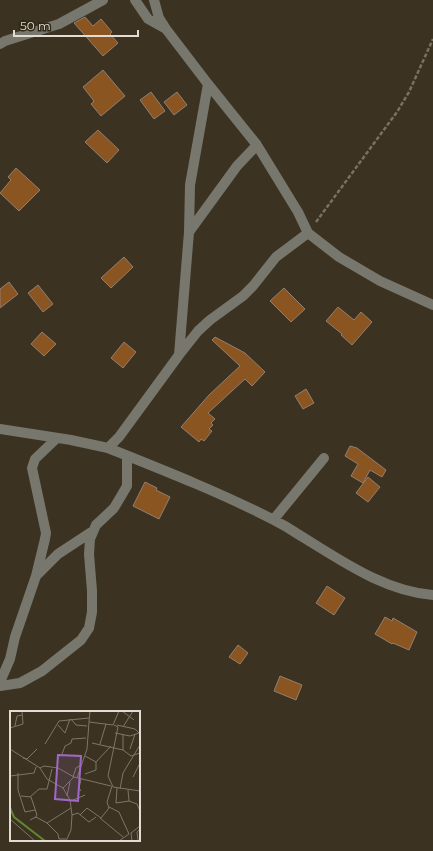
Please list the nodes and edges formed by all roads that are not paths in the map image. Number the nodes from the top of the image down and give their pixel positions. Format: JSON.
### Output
{"nodes":[{"id":1,"x":103,"y":0,"type":"edge"},
{"id":2,"x":135,"y":0,"type":"edge"},
{"id":3,"x":157,"y":2,"type":"edge"},
{"id":4,"x":166,"y":29,"type":"junction"},
{"id":5,"x":0,"y":44,"type":"edge"},
{"id":6,"x":208,"y":84,"type":"junction"},
{"id":7,"x":257,"y":145,"type":"junction"},
{"id":8,"x":189,"y":232,"type":"junction"},
{"id":9,"x":308,"y":233,"type":"junction"},
{"id":10,"x":433,"y":305,"type":"edge"},
{"id":11,"x":179,"y":355,"type":"junction"},
{"id":12,"x":0,"y":429,"type":"edge"},
{"id":13,"x":57,"y":438,"type":"junction"},
{"id":14,"x":108,"y":448,"type":"junction"},
{"id":15,"x":127,"y":456,"type":"junction"},
{"id":16,"x":324,"y":458,"type":"dead end"},
{"id":17,"x":274,"y":519,"type":"junction"},
{"id":18,"x":93,"y":531,"type":"junction"},
{"id":19,"x":36,"y":576,"type":"junction"},
{"id":20,"x":433,"y":594,"type":"edge"},
{"id":21,"x":0,"y":682,"type":"edge"},
{"id":22,"x":0,"y":686,"type":"edge"}],
"edges":[{"from":1,"to":5,"type":"street"},
{"from":2,"to":4,"type":"street"},
{"from":3,"to":4,"type":"street"},
{"from":4,"to":6,"type":"street"},
{"from":6,"to":7,"type":"street"},
{"from":6,"to":8,"type":"street"},
{"from":7,"to":8,"type":"street"},
{"from":7,"to":9,"type":"street"},
{"from":8,"to":11,"type":"street"},
{"from":9,"to":10,"type":"street"},
{"from":9,"to":11,"type":"street"},
{"from":11,"to":14,"type":"street"},
{"from":12,"to":13,"type":"street"},
{"from":13,"to":14,"type":"street"},
{"from":13,"to":19,"type":"street"},
{"from":14,"to":15,"type":"street"},
{"from":15,"to":17,"type":"street"},
{"from":15,"to":18,"type":"street"},
{"from":16,"to":17,"type":"street"},
{"from":17,"to":20,"type":"street"},
{"from":18,"to":19,"type":"street"},
{"from":18,"to":22,"type":"street"},
{"from":19,"to":21,"type":"street"}]}
